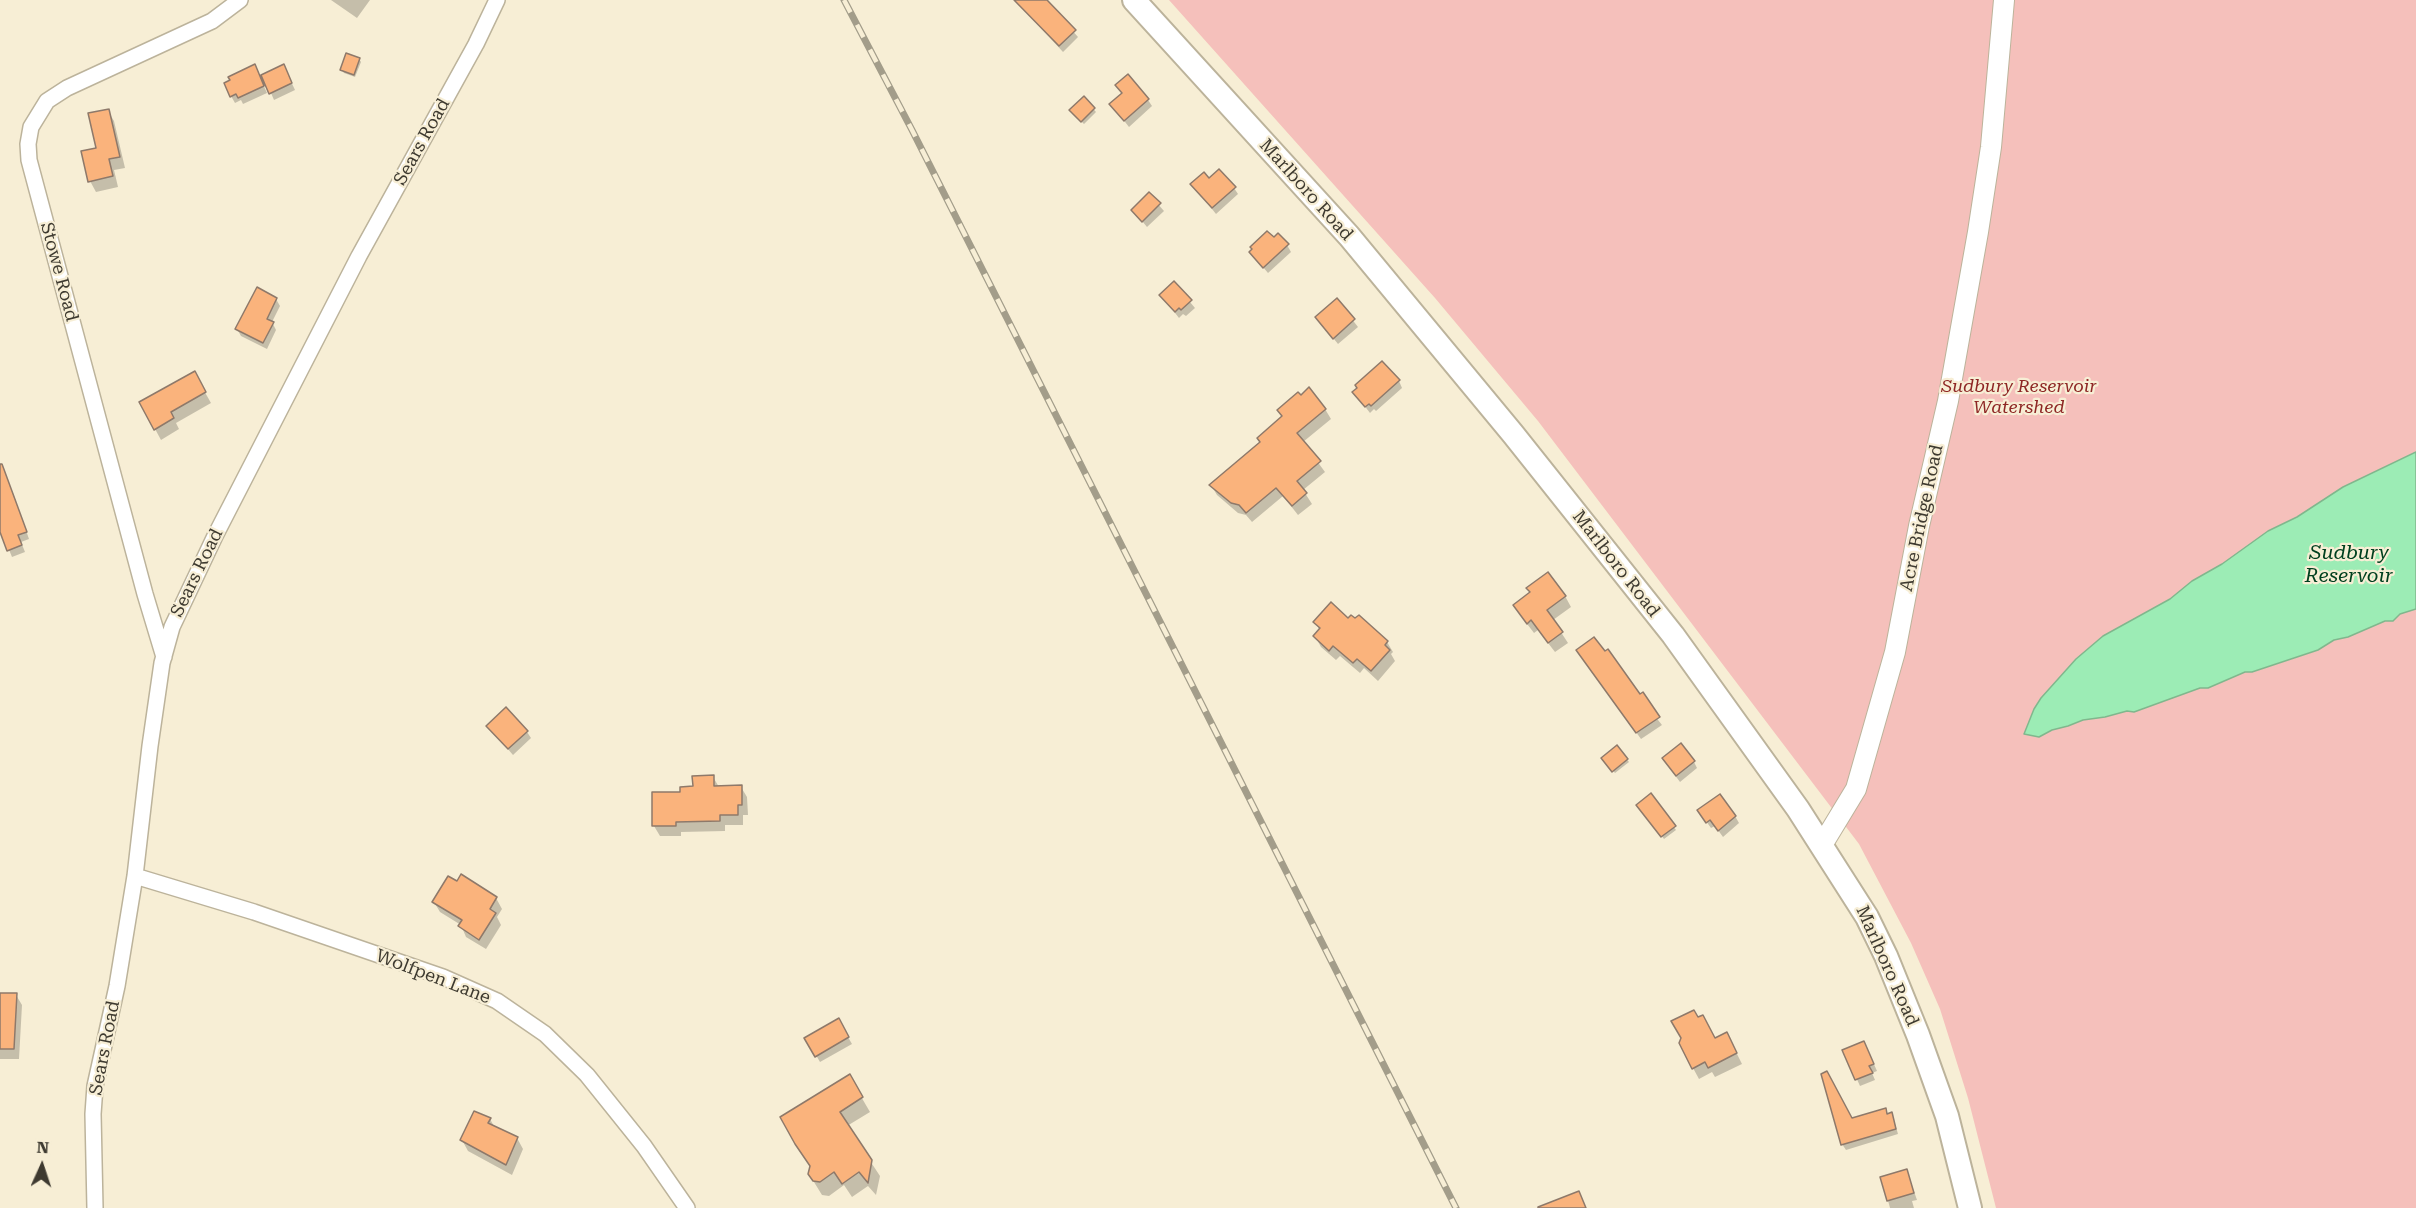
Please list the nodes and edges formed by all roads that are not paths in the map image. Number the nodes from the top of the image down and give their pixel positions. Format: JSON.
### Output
{"nodes":[{"id":1,"x":240,"y":0,"type":"edge"},
{"id":2,"x":497,"y":0,"type":"edge"},
{"id":3,"x":1134,"y":0,"type":"edge"},
{"id":4,"x":2004,"y":0,"type":"edge"},
{"id":5,"x":164,"y":657,"type":"junction"},
{"id":6,"x":1822,"y":844,"type":"junction"},
{"id":7,"x":135,"y":876,"type":"junction"},
{"id":8,"x":95,"y":1208,"type":"edge"},
{"id":9,"x":687,"y":1208,"type":"edge"},
{"id":10,"x":1970,"y":1208,"type":"edge"}],
"edges":[{"from":1,"to":5,"type":"street","name":"Stowe Road"},
{"from":2,"to":5,"type":"street","name":"Sears Road"},
{"from":3,"to":6,"type":"main road","name":"Marlboro Road"},
{"from":4,"to":6,"type":"street","name":"Acre Bridge Road"},
{"from":5,"to":7,"type":"street","name":"Sears Road"},
{"from":6,"to":10,"type":"main road","name":"Marlboro Road"},
{"from":7,"to":8,"type":"street","name":"Sears Road"},
{"from":7,"to":9,"type":"street","name":"Wolfpen Lane"}]}
